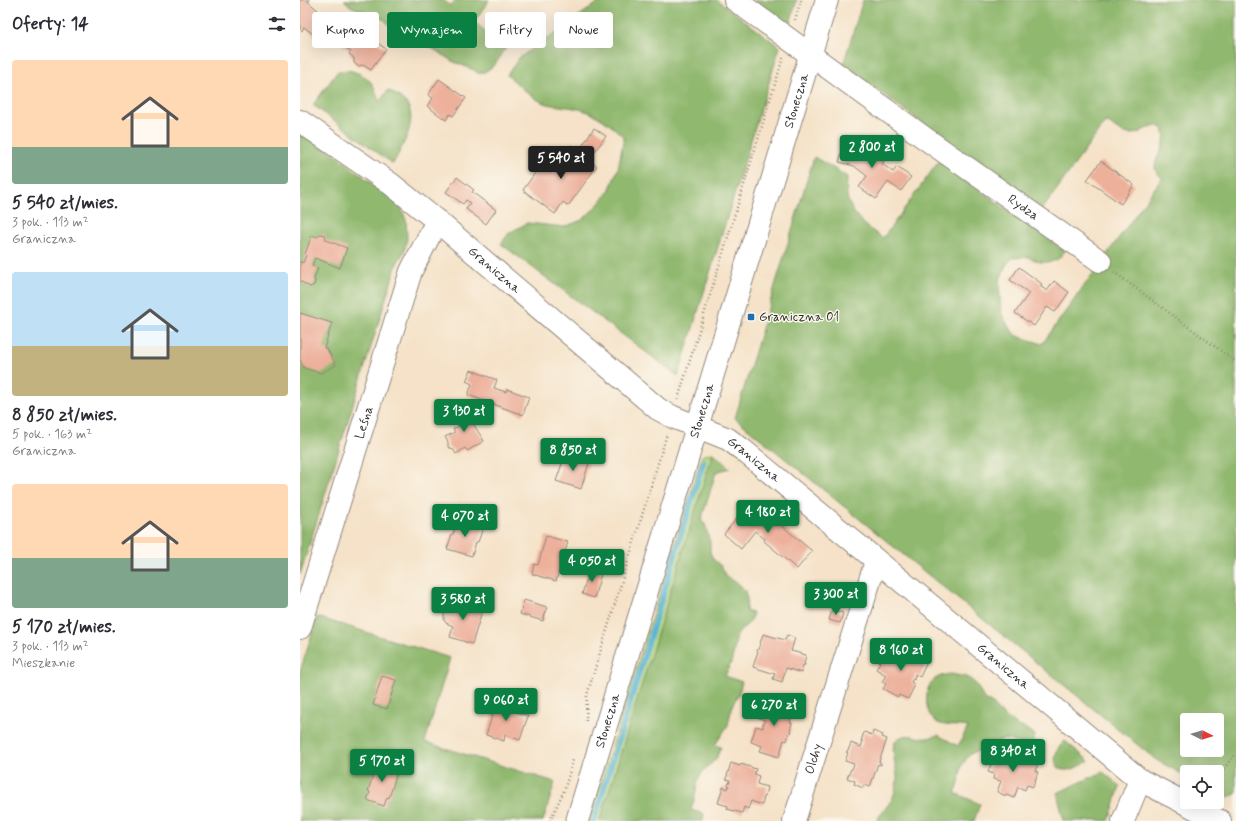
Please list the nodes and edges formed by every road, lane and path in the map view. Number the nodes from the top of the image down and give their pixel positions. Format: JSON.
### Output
{"nodes":[{"id":1,"x":735,"y":0,"type":"edge"},
{"id":2,"x":801,"y":0,"type":"edge"},
{"id":3,"x":827,"y":0,"type":"edge"},
{"id":4,"x":789,"y":39,"type":"junction"},
{"id":5,"x":810,"y":55,"type":"junction"},
{"id":6,"x":300,"y":121,"type":"edge"},
{"id":7,"x":437,"y":221,"type":"junction"},
{"id":8,"x":1100,"y":261,"type":"joint"},
{"id":9,"x":1236,"y":362,"type":"edge"},
{"id":10,"x":673,"y":417,"type":"junction"},
{"id":11,"x":696,"y":426,"type":"junction"},
{"id":12,"x":876,"y":561,"type":"junction"},
{"id":13,"x":300,"y":628,"type":"edge"},
{"id":14,"x":584,"y":728,"type":"dead end"},
{"id":15,"x":1236,"y":754,"type":"edge"},
{"id":16,"x":574,"y":758,"type":"dead end"},
{"id":17,"x":1224,"y":768,"type":"edge"},
{"id":18,"x":1140,"y":780,"type":"junction"},
{"id":19,"x":550,"y":821,"type":"edge"},
{"id":20,"x":577,"y":821,"type":"edge"},
{"id":21,"x":794,"y":821,"type":"edge"},
{"id":22,"x":1123,"y":821,"type":"edge"},
{"id":23,"x":1220,"y":821,"type":"edge"}],
"edges":[{"from":1,"to":4,"type":"street","name":"Rydza"},
{"from":2,"to":4,"type":"path"},
{"from":3,"to":5,"type":"street","name":"Słoneczna"},
{"from":4,"to":5,"type":"street","name":"Rydza"},
{"from":4,"to":10,"type":"path"},
{"from":5,"to":8,"type":"street","name":"Rydza"},
{"from":5,"to":11,"type":"street","name":"Słoneczna"},
{"from":6,"to":7,"type":"street","name":"Graniczna"},
{"from":7,"to":10,"type":"street","name":"Graniczna"},
{"from":7,"to":13,"type":"street","name":"Leśna"},
{"from":8,"to":9,"type":"path"},
{"from":10,"to":11,"type":"street","name":"Graniczna"},
{"from":10,"to":14,"type":"path"},
{"from":11,"to":12,"type":"street","name":"Graniczna"},
{"from":11,"to":20,"type":"street","name":"Słoneczna"},
{"from":12,"to":18,"type":"street","name":"Graniczna"},
{"from":12,"to":21,"type":"street","name":"Olchy"},
{"from":15,"to":17,"type":"path"},
{"from":16,"to":19,"type":"path"},
{"from":18,"to":22,"type":"street"},
{"from":18,"to":23,"type":"street","name":"Graniczna"}]}
